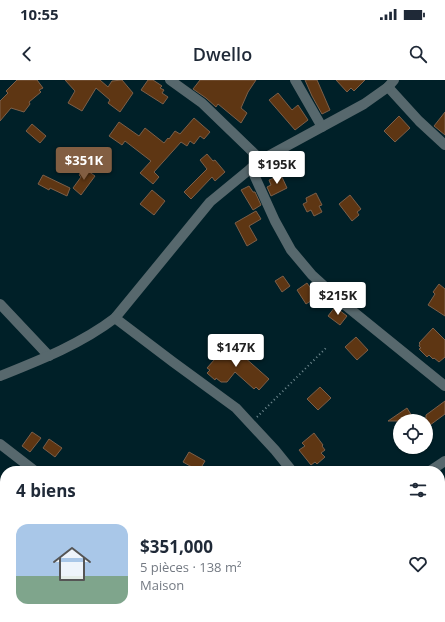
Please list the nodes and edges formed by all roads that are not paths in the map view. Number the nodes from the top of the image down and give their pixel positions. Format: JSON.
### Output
{"nodes":[{"id":1,"x":170,"y":80,"type":"edge"},
{"id":2,"x":295,"y":80,"type":"edge"},
{"id":3,"x":391,"y":84,"type":"edge"},
{"id":4,"x":322,"y":126,"type":"junction"},
{"id":5,"x":445,"y":145,"type":"edge"},
{"id":6,"x":261,"y":160,"type":"junction"},
{"id":7,"x":250,"y":168,"type":"junction"},
{"id":8,"x":0,"y":304,"type":"edge"},
{"id":9,"x":115,"y":318,"type":"junction"},
{"id":10,"x":49,"y":356,"type":"junction"},
{"id":11,"x":0,"y":376,"type":"edge"},
{"id":12,"x":445,"y":386,"type":"edge"},
{"id":13,"x":0,"y":444,"type":"edge"},
{"id":14,"x":29,"y":466,"type":"edge"},
{"id":15,"x":288,"y":466,"type":"edge"}],
"edges":[{"from":1,"to":6,"type":"street"},
{"from":2,"to":4,"type":"street"},
{"from":3,"to":4,"type":"street"},
{"from":3,"to":5,"type":"street"},
{"from":4,"to":6,"type":"street"},
{"from":6,"to":7,"type":"street"},
{"from":7,"to":9,"type":"street"},
{"from":7,"to":12,"type":"street"},
{"from":8,"to":10,"type":"street"},
{"from":9,"to":10,"type":"street"},
{"from":9,"to":15,"type":"street"},
{"from":10,"to":11,"type":"street"},
{"from":13,"to":14,"type":"street"}]}
